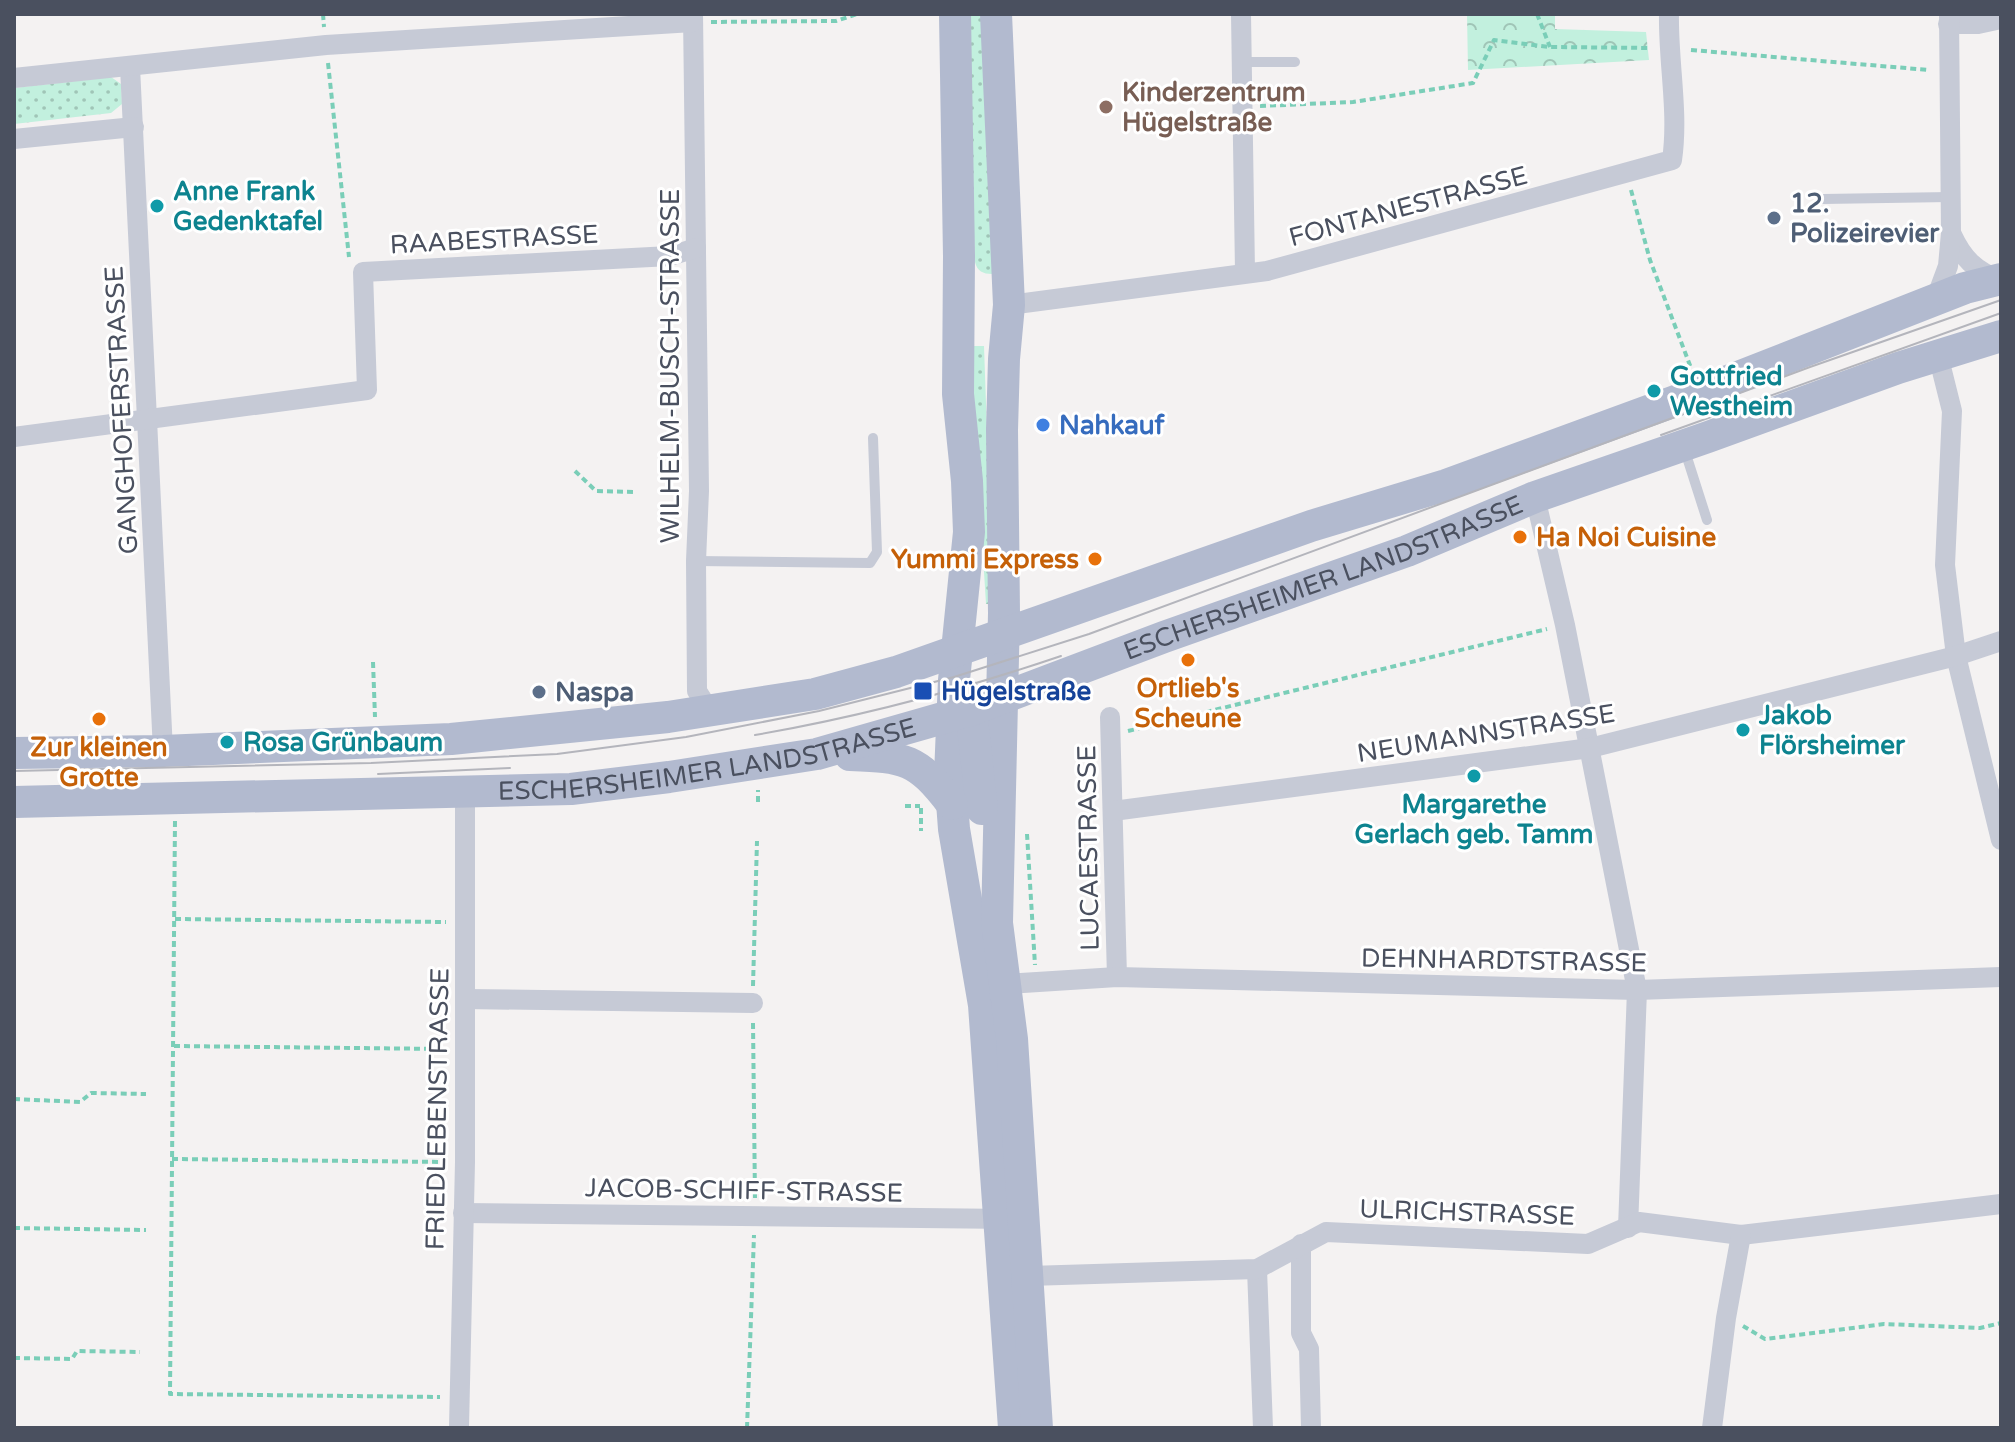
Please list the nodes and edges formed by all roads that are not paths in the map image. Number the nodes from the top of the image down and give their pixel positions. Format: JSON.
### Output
{"nodes":[{"id":1,"x":955,"y":14,"type":"edge"},
{"id":2,"x":996,"y":14,"type":"edge"},
{"id":3,"x":1241,"y":14,"type":"edge"},
{"id":4,"x":1669,"y":14,"type":"edge"},
{"id":5,"x":693,"y":18,"type":"edge"},
{"id":6,"x":1949,"y":19,"type":"edge"},
{"id":7,"x":2001,"y":19,"type":"edge"},
{"id":8,"x":1242,"y":62,"type":"junction"},
{"id":9,"x":1295,"y":62,"type":"dead end"},
{"id":10,"x":130,"y":67,"type":"junction"},
{"id":11,"x":14,"y":78,"type":"edge"},
{"id":12,"x":134,"y":127,"type":"junction"},
{"id":13,"x":14,"y":139,"type":"edge"},
{"id":14,"x":1950,"y":197,"type":"junction"},
{"id":15,"x":1823,"y":199,"type":"dead end"},
{"id":16,"x":1951,"y":233,"type":"junction"},
{"id":17,"x":696,"y":248,"type":"junction"},
{"id":18,"x":959,"y":256,"type":"junction"},
{"id":19,"x":1245,"y":272,"type":"junction"},
{"id":20,"x":2000,"y":279,"type":"edge"},
{"id":21,"x":1935,"y":301,"type":"junction"},
{"id":22,"x":1009,"y":305,"type":"junction"},
{"id":23,"x":2001,"y":336,"type":"edge"},
{"id":24,"x":958,"y":340,"type":"junction"},
{"id":25,"x":1938,"y":355,"type":"junction"},
{"id":26,"x":1004,"y":359,"type":"junction"},
{"id":27,"x":147,"y":419,"type":"junction"},
{"id":28,"x":14,"y":437,"type":"edge"},
{"id":29,"x":873,"y":438,"type":"dead end"},
{"id":30,"x":1684,"y":446,"type":"junction"},
{"id":31,"x":1535,"y":497,"type":"junction"},
{"id":32,"x":1707,"y":520,"type":"dead end"},
{"id":33,"x":969,"y":532,"type":"junction"},
{"id":34,"x":696,"y":561,"type":"junction"},
{"id":35,"x":999,"y":641,"type":"junction"},
{"id":36,"x":2001,"y":641,"type":"edge"},
{"id":37,"x":1956,"y":656,"type":"junction"},
{"id":38,"x":955,"y":665,"type":"junction"},
{"id":39,"x":1051,"y":680,"type":"junction"},
{"id":40,"x":1002,"y":699,"type":"junction"},
{"id":41,"x":714,"y":711,"type":"junction"},
{"id":42,"x":962,"y":714,"type":"junction"},
{"id":43,"x":1111,"y":726,"type":"road end"},
{"id":44,"x":1590,"y":748,"type":"junction"},
{"id":45,"x":163,"y":751,"type":"junction"},
{"id":46,"x":14,"y":753,"type":"edge"},
{"id":47,"x":817,"y":754,"type":"junction"},
{"id":48,"x":465,"y":791,"type":"junction"},
{"id":49,"x":14,"y":802,"type":"edge"},
{"id":50,"x":936,"y":805,"type":"junction"},
{"id":51,"x":1113,"y":811,"type":"junction"},
{"id":52,"x":2001,"y":840,"type":"edge"},
{"id":53,"x":997,"y":923,"type":"junction"},
{"id":54,"x":1117,"y":977,"type":"junction"},
{"id":55,"x":2001,"y":977,"type":"edge"},
{"id":56,"x":1021,"y":983,"type":"junction"},
{"id":57,"x":1637,"y":990,"type":"junction"},
{"id":58,"x":465,"y":999,"type":"junction"},
{"id":59,"x":753,"y":1003,"type":"dead end"},
{"id":60,"x":2001,"y":1204,"type":"edge"},
{"id":61,"x":463,"y":1213,"type":"junction"},
{"id":62,"x":1012,"y":1219,"type":"junction"},
{"id":63,"x":1628,"y":1228,"type":"junction"},
{"id":64,"x":1741,"y":1235,"type":"junction"},
{"id":65,"x":1301,"y":1244,"type":"junction"},
{"id":66,"x":1257,"y":1269,"type":"junction"},
{"id":67,"x":1029,"y":1276,"type":"junction"},
{"id":68,"x":459,"y":1428,"type":"edge"},
{"id":69,"x":1014,"y":1428,"type":"edge"},
{"id":70,"x":1037,"y":1428,"type":"edge"},
{"id":71,"x":1263,"y":1428,"type":"edge"},
{"id":72,"x":1311,"y":1428,"type":"edge"},
{"id":73,"x":1712,"y":1428,"type":"edge"}],
"edges":[{"from":1,"to":18,"type":"main road"},
{"from":2,"to":22,"type":"main road"},
{"from":3,"to":8,"type":"street"},
{"from":4,"to":19,"type":"street","name":"FONTANESTRASSE"},
{"from":5,"to":10,"type":"street"},
{"from":5,"to":17,"type":"street","name":"WILHELM-BUSCH-STRASSE"},
{"from":6,"to":7,"type":"street"},
{"from":6,"to":14,"type":"street"},
{"from":8,"to":9,"type":"lane"},
{"from":8,"to":19,"type":"street"},
{"from":10,"to":11,"type":"street"},
{"from":10,"to":12,"type":"street","name":"GANGHOFERSTRASSE"},
{"from":12,"to":13,"type":"street"},
{"from":12,"to":27,"type":"street","name":"GANGHOFERSTRASSE"},
{"from":14,"to":15,"type":"lane"},
{"from":14,"to":16,"type":"street"},
{"from":16,"to":20,"type":"street"},
{"from":16,"to":21,"type":"street"},
{"from":17,"to":27,"type":"street","name":"RAABESTRASSE"},
{"from":17,"to":34,"type":"street","name":"WILHELM-BUSCH-STRASSE"},
{"from":18,"to":22,"type":"main road"},
{"from":18,"to":24,"type":"main road"},
{"from":19,"to":22,"type":"street","name":"FONTANESTRASSE"},
{"from":20,"to":21,"type":"main road","name":"ESCHERSHEIMER LANDSTRASSE"},
{"from":21,"to":35,"type":"main road","name":"ESCHERSHEIMER LANDSTRASSE"},
{"from":22,"to":26,"type":"main road"},
{"from":23,"to":25,"type":"main road","name":"ESCHERSHEIMER LANDSTRASSE"},
{"from":24,"to":26,"type":"main road"},
{"from":24,"to":33,"type":"main road"},
{"from":25,"to":30,"type":"main road","name":"ESCHERSHEIMER LANDSTRASSE"},
{"from":25,"to":37,"type":"street"},
{"from":26,"to":35,"type":"main road"},
{"from":27,"to":28,"type":"street"},
{"from":27,"to":45,"type":"street","name":"GANGHOFERSTRASSE"},
{"from":29,"to":34,"type":"lane"},
{"from":30,"to":31,"type":"main road","name":"ESCHERSHEIMER LANDSTRASSE"},
{"from":30,"to":32,"type":"lane"},
{"from":31,"to":39,"type":"main road","name":"ESCHERSHEIMER LANDSTRASSE"},
{"from":31,"to":44,"type":"street"},
{"from":33,"to":35,"type":"main road"},
{"from":33,"to":38,"type":"main road"},
{"from":34,"to":41,"type":"street","name":"WILHELM-BUSCH-STRASSE"},
{"from":35,"to":38,"type":"main road","name":"ESCHERSHEIMER LANDSTRASSE"},
{"from":35,"to":39,"type":"main road"},
{"from":35,"to":40,"type":"main road"},
{"from":36,"to":37,"type":"street","name":"NEUMANNSTRASSE"},
{"from":37,"to":44,"type":"street","name":"NEUMANNSTRASSE"},
{"from":37,"to":52,"type":"street"},
{"from":38,"to":41,"type":"main road","name":"ESCHERSHEIMER LANDSTRASSE"},
{"from":38,"to":42,"type":"main road"},
{"from":39,"to":40,"type":"main road","name":"ESCHERSHEIMER LANDSTRASSE"},
{"from":40,"to":42,"type":"main road","name":"ESCHERSHEIMER LANDSTRASSE"},
{"from":40,"to":53,"type":"main road"},
{"from":41,"to":45,"type":"main road","name":"ESCHERSHEIMER LANDSTRASSE"},
{"from":42,"to":47,"type":"main road","name":"ESCHERSHEIMER LANDSTRASSE"},
{"from":42,"to":50,"type":"main road"},
{"from":42,"to":53,"type":"main road"},
{"from":43,"to":51,"type":"street","name":"LUCAESTRASSE"},
{"from":44,"to":51,"type":"street","name":"NEUMANNSTRASSE"},
{"from":44,"to":57,"type":"street"},
{"from":45,"to":46,"type":"main road","name":"ESCHERSHEIMER LANDSTRASSE"},
{"from":47,"to":48,"type":"main road","name":"ESCHERSHEIMER LANDSTRASSE"},
{"from":47,"to":50,"type":"main road"},
{"from":48,"to":49,"type":"main road","name":"ESCHERSHEIMER LANDSTRASSE"},
{"from":48,"to":58,"type":"street","name":"FRIEDLEBENSTRASSE"},
{"from":50,"to":62,"type":"main road"},
{"from":51,"to":54,"type":"street","name":"LUCAESTRASSE"},
{"from":53,"to":56,"type":"main road"},
{"from":54,"to":56,"type":"street","name":"DEHNHARDTSTRASSE"},
{"from":54,"to":57,"type":"street","name":"DEHNHARDTSTRASSE"},
{"from":55,"to":57,"type":"street","name":"DEHNHARDTSTRASSE"},
{"from":56,"to":62,"type":"main road"},
{"from":57,"to":63,"type":"street"},
{"from":58,"to":59,"type":"street"},
{"from":58,"to":61,"type":"street","name":"FRIEDLEBENSTRASSE"},
{"from":60,"to":64,"type":"street","name":"ULRICHSTRASSE"},
{"from":61,"to":62,"type":"street","name":"JACOB-SCHIFF-STRASSE"},
{"from":61,"to":68,"type":"street","name":"FRIEDLEBENSTRASSE"},
{"from":62,"to":67,"type":"main road"},
{"from":62,"to":69,"type":"main road"},
{"from":63,"to":64,"type":"street","name":"ULRICHSTRASSE"},
{"from":63,"to":65,"type":"street","name":"ULRICHSTRASSE"},
{"from":64,"to":73,"type":"street"},
{"from":65,"to":66,"type":"street","name":"ULRICHSTRASSE"},
{"from":65,"to":72,"type":"street"},
{"from":66,"to":67,"type":"street","name":"ULRICHSTRASSE"},
{"from":66,"to":71,"type":"street"},
{"from":67,"to":70,"type":"main road"}]}
